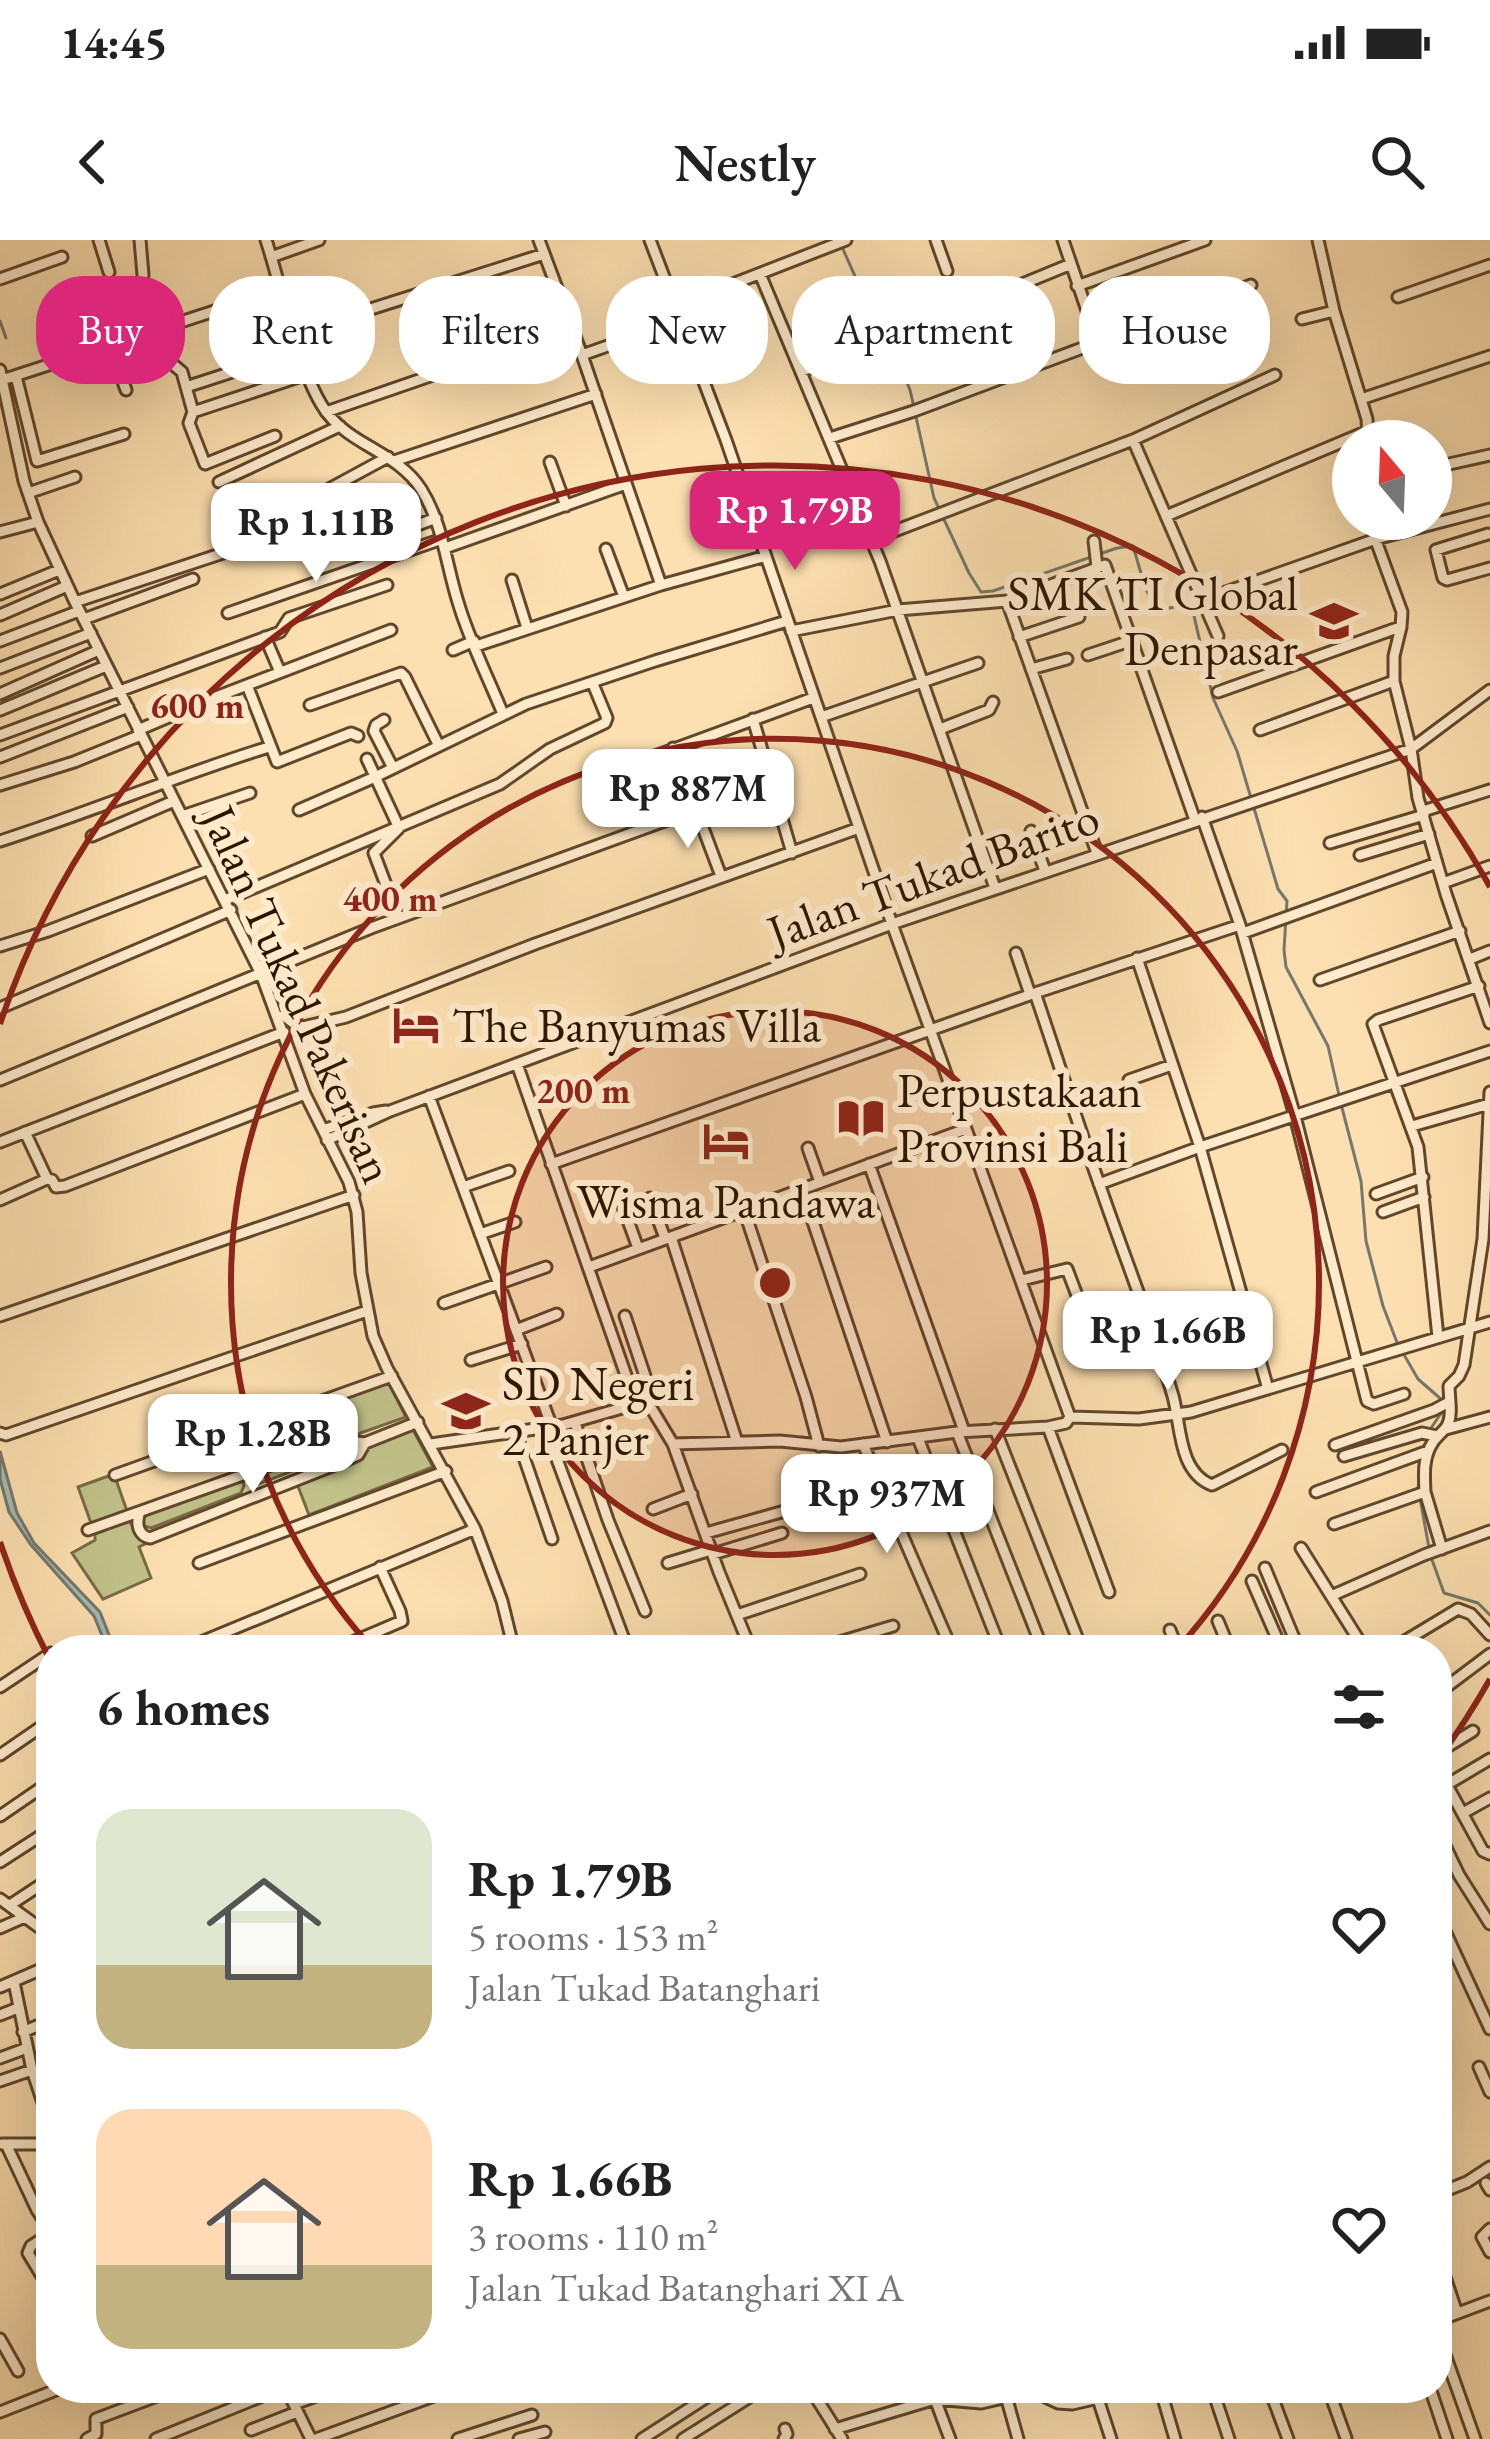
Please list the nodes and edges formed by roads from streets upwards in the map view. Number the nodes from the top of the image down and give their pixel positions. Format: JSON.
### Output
{"nodes":[{"id":1,"x":99,"y":240,"type":"edge"},
{"id":2,"x":140,"y":240,"type":"edge"},
{"id":3,"x":266,"y":240,"type":"edge"},
{"id":4,"x":319,"y":240,"type":"edge"},
{"id":5,"x":539,"y":240,"type":"edge"},
{"id":6,"x":650,"y":240,"type":"edge"},
{"id":7,"x":846,"y":240,"type":"edge"},
{"id":8,"x":936,"y":240,"type":"edge"},
{"id":9,"x":1063,"y":240,"type":"edge"},
{"id":10,"x":1205,"y":240,"type":"edge"},
{"id":11,"x":1318,"y":240,"type":"edge"},
{"id":12,"x":544,"y":254,"type":"junction"},
{"id":13,"x":272,"y":256,"type":"junction"},
{"id":14,"x":62,"y":257,"type":"dead end"},
{"id":15,"x":1071,"y":264,"type":"junction"},
{"id":16,"x":1490,"y":265,"type":"edge"},
{"id":17,"x":947,"y":271,"type":"dead end"},
{"id":18,"x":109,"y":272,"type":"dead end"},
{"id":19,"x":760,"y":274,"type":"junction"},
{"id":20,"x":143,"y":275,"type":"dead end"},
{"id":21,"x":277,"y":276,"type":"edge"},
{"id":22,"x":552,"y":276,"type":"edge"},
{"id":23,"x":664,"y":276,"type":"edge"},
{"id":24,"x":755,"y":276,"type":"edge"},
{"id":25,"x":1042,"y":276,"type":"edge"},
{"id":26,"x":0,"y":279,"type":"edge"},
{"id":27,"x":1078,"y":286,"type":"junction"},
{"id":28,"x":1079,"y":289,"type":"edge"},
{"id":29,"x":1398,"y":297,"type":"dead end"},
{"id":30,"x":375,"y":308,"type":"edge"},
{"id":31,"x":1334,"y":311,"type":"junction"},
{"id":32,"x":1302,"y":319,"type":"dead end"},
{"id":33,"x":606,"y":347,"type":"edge"},
{"id":34,"x":792,"y":347,"type":"edge"},
{"id":35,"x":1079,"y":350,"type":"edge"},
{"id":36,"x":582,"y":355,"type":"joint"},
{"id":37,"x":1490,"y":356,"type":"edge"},
{"id":38,"x":36,"y":370,"type":"edge"},
{"id":39,"x":1,"y":375,"type":"edge"},
{"id":40,"x":1275,"y":375,"type":"dead end"},
{"id":41,"x":16,"y":376,"type":"junction"},
{"id":42,"x":209,"y":380,"type":"edge"},
{"id":43,"x":185,"y":383,"type":"edge"},
{"id":44,"x":124,"y":384,"type":"edge"},
{"id":45,"x":278,"y":384,"type":"edge"},
{"id":46,"x":313,"y":384,"type":"edge"},
{"id":47,"x":406,"y":384,"type":"edge"},
{"id":48,"x":704,"y":384,"type":"edge"},
{"id":49,"x":808,"y":384,"type":"edge"},
{"id":50,"x":186,"y":387,"type":"junction"},
{"id":51,"x":126,"y":390,"type":"dead end"},
{"id":52,"x":596,"y":394,"type":"junction"},
{"id":53,"x":1361,"y":399,"type":"junction"},
{"id":54,"x":4,"y":405,"type":"edge"},
{"id":55,"x":193,"y":412,"type":"junction"},
{"id":56,"x":326,"y":412,"type":"junction"},
{"id":57,"x":1365,"y":420,"type":"edge"},
{"id":58,"x":340,"y":426,"type":"junction"},
{"id":59,"x":124,"y":434,"type":"dead end"},
{"id":60,"x":275,"y":436,"type":"dead end"},
{"id":61,"x":830,"y":438,"type":"junction"},
{"id":62,"x":1133,"y":440,"type":"junction"},
{"id":63,"x":1332,"y":450,"type":"edge"},
{"id":64,"x":1490,"y":454,"type":"edge"},
{"id":65,"x":391,"y":459,"type":"junction"},
{"id":66,"x":37,"y":461,"type":"junction"},
{"id":67,"x":550,"y":462,"type":"dead end"},
{"id":68,"x":1452,"y":463,"type":"edge"},
{"id":69,"x":21,"y":467,"type":"junction"},
{"id":70,"x":75,"y":477,"type":"dead end"},
{"id":71,"x":219,"y":482,"type":"dead end"},
{"id":72,"x":626,"y":484,"type":"junction"},
{"id":73,"x":28,"y":494,"type":"junction"},
{"id":74,"x":566,"y":506,"type":"junction"},
{"id":75,"x":1490,"y":509,"type":"edge"},
{"id":76,"x":1166,"y":515,"type":"junction"},
{"id":77,"x":436,"y":518,"type":"junction"},
{"id":78,"x":1452,"y":519,"type":"edge"},
{"id":79,"x":38,"y":522,"type":"junction"},
{"id":80,"x":0,"y":532,"type":"edge"},
{"id":81,"x":1488,"y":534,"type":"edge"},
{"id":82,"x":871,"y":540,"type":"junction"},
{"id":83,"x":1373,"y":540,"type":"edge"},
{"id":84,"x":1376,"y":540,"type":"edge"},
{"id":85,"x":444,"y":544,"type":"junction"},
{"id":86,"x":606,"y":549,"type":"dead end"},
{"id":87,"x":352,"y":550,"type":"dead end"},
{"id":88,"x":766,"y":556,"type":"junction"},
{"id":89,"x":1490,"y":568,"type":"edge"},
{"id":90,"x":59,"y":570,"type":"junction"},
{"id":91,"x":193,"y":580,"type":"dead end"},
{"id":92,"x":512,"y":580,"type":"dead end"},
{"id":93,"x":387,"y":585,"type":"dead end"},
{"id":94,"x":661,"y":585,"type":"junction"},
{"id":95,"x":67,"y":586,"type":"junction"},
{"id":96,"x":0,"y":594,"type":"edge"},
{"id":97,"x":624,"y":597,"type":"junction"},
{"id":98,"x":1203,"y":600,"type":"junction"},
{"id":99,"x":1007,"y":602,"type":"junction"},
{"id":100,"x":898,"y":610,"type":"junction"},
{"id":101,"x":80,"y":611,"type":"junction"},
{"id":102,"x":228,"y":613,"type":"dead end"},
{"id":103,"x":0,"y":615,"type":"edge"},
{"id":104,"x":1079,"y":617,"type":"dead end"},
{"id":105,"x":789,"y":626,"type":"junction"},
{"id":106,"x":1401,"y":627,"type":"junction"},
{"id":107,"x":527,"y":628,"type":"junction"},
{"id":108,"x":392,"y":630,"type":"dead end"},
{"id":109,"x":91,"y":633,"type":"junction"},
{"id":110,"x":1218,"y":636,"type":"dead end"},
{"id":111,"x":265,"y":637,"type":"junction"},
{"id":112,"x":1019,"y":637,"type":"junction"},
{"id":113,"x":1133,"y":640,"type":"junction"},
{"id":114,"x":0,"y":641,"type":"edge"},
{"id":115,"x":475,"y":644,"type":"junction"},
{"id":116,"x":99,"y":650,"type":"junction"},
{"id":117,"x":453,"y":650,"type":"dead end"},
{"id":118,"x":1088,"y":655,"type":"dead end"},
{"id":119,"x":1066,"y":659,"type":"dead end"},
{"id":120,"x":978,"y":663,"type":"dead end"},
{"id":121,"x":106,"y":666,"type":"junction"},
{"id":122,"x":0,"y":668,"type":"edge"},
{"id":123,"x":1031,"y":669,"type":"junction"},
{"id":124,"x":280,"y":672,"type":"junction"},
{"id":125,"x":924,"y":681,"type":"junction"},
{"id":126,"x":1394,"y":681,"type":"junction"},
{"id":127,"x":593,"y":684,"type":"junction"},
{"id":128,"x":248,"y":685,"type":"junction"},
{"id":129,"x":1490,"y":690,"type":"edge"},
{"id":130,"x":121,"y":692,"type":"junction"},
{"id":131,"x":1218,"y":692,"type":"dead end"},
{"id":132,"x":0,"y":694,"type":"edge"},
{"id":133,"x":814,"y":698,"type":"junction"},
{"id":134,"x":994,"y":702,"type":"dead end"},
{"id":135,"x":310,"y":705,"type":"dead end"},
{"id":136,"x":128,"y":707,"type":"junction"},
{"id":137,"x":0,"y":710,"type":"edge"},
{"id":138,"x":503,"y":714,"type":"junction"},
{"id":139,"x":821,"y":717,"type":"junction"},
{"id":140,"x":753,"y":719,"type":"junction"},
{"id":141,"x":384,"y":720,"type":"dead end"},
{"id":142,"x":940,"y":729,"type":"junction"},
{"id":143,"x":1259,"y":730,"type":"dead end"},
{"id":144,"x":140,"y":732,"type":"junction"},
{"id":145,"x":0,"y":735,"type":"edge"},
{"id":146,"x":358,"y":736,"type":"dead end"},
{"id":147,"x":438,"y":744,"type":"junction"},
{"id":148,"x":269,"y":746,"type":"junction"},
{"id":149,"x":674,"y":748,"type":"junction"},
{"id":150,"x":1411,"y":749,"type":"junction"},
{"id":151,"x":0,"y":757,"type":"edge"},
{"id":152,"x":367,"y":759,"type":"dead end"},
{"id":153,"x":644,"y":760,"type":"dead end"},
{"id":154,"x":393,"y":768,"type":"junction"},
{"id":155,"x":375,"y":776,"type":"junction"},
{"id":156,"x":164,"y":782,"type":"junction"},
{"id":157,"x":0,"y":785,"type":"edge"},
{"id":158,"x":1490,"y":790,"type":"edge"},
{"id":159,"x":250,"y":794,"type":"dead end"},
{"id":160,"x":736,"y":795,"type":"dead end"},
{"id":161,"x":174,"y":801,"type":"junction"},
{"id":162,"x":298,"y":810,"type":"dead end"},
{"id":163,"x":697,"y":810,"type":"junction"},
{"id":164,"x":1424,"y":813,"type":"junction"},
{"id":165,"x":182,"y":816,"type":"junction"},
{"id":166,"x":1199,"y":819,"type":"junction"},
{"id":167,"x":399,"y":828,"type":"junction"},
{"id":168,"x":860,"y":828,"type":"junction"},
{"id":169,"x":1031,"y":831,"type":"dead end"},
{"id":170,"x":1430,"y":834,"type":"junction"},
{"id":171,"x":92,"y":836,"type":"dead end"},
{"id":172,"x":0,"y":842,"type":"edge"},
{"id":173,"x":1330,"y":843,"type":"dead end"},
{"id":174,"x":792,"y":853,"type":"junction"},
{"id":175,"x":1097,"y":853,"type":"junction"},
{"id":176,"x":1360,"y":855,"type":"dead end"},
{"id":177,"x":1437,"y":863,"type":"junction"},
{"id":178,"x":1490,"y":866,"type":"edge"},
{"id":179,"x":209,"y":869,"type":"junction"},
{"id":180,"x":1046,"y":871,"type":"junction"},
{"id":181,"x":721,"y":876,"type":"junction"},
{"id":182,"x":1443,"y":883,"type":"junction"},
{"id":183,"x":995,"y":888,"type":"junction"},
{"id":184,"x":228,"y":905,"type":"junction"},
{"id":185,"x":398,"y":917,"type":"junction"},
{"id":186,"x":892,"y":924,"type":"junction"},
{"id":187,"x":1241,"y":929,"type":"junction"},
{"id":188,"x":1460,"y":931,"type":"junction"},
{"id":189,"x":0,"y":946,"type":"edge"},
{"id":190,"x":1490,"y":951,"type":"edge"},
{"id":191,"x":1016,"y":953,"type":"dead end"},
{"id":192,"x":1137,"y":958,"type":"junction"},
{"id":193,"x":1469,"y":959,"type":"junction"},
{"id":194,"x":261,"y":974,"type":"junction"},
{"id":195,"x":1320,"y":980,"type":"dead end"},
{"id":196,"x":1479,"y":986,"type":"junction"},
{"id":197,"x":1033,"y":993,"type":"junction"},
{"id":198,"x":1488,"y":1003,"type":"edge"},
{"id":199,"x":0,"y":1008,"type":"edge"},
{"id":200,"x":279,"y":1017,"type":"junction"},
{"id":201,"x":1490,"y":1023,"type":"edge"},
{"id":202,"x":931,"y":1031,"type":"junction"},
{"id":203,"x":284,"y":1032,"type":"junction"},
{"id":204,"x":1490,"y":1051,"type":"edge"},
{"id":205,"x":517,"y":1064,"type":"junction"},
{"id":206,"x":1172,"y":1065,"type":"junction"},
{"id":207,"x":0,"y":1080,"type":"edge"},
{"id":208,"x":1129,"y":1080,"type":"dead end"},
{"id":209,"x":1394,"y":1082,"type":"junction"},
{"id":210,"x":305,"y":1094,"type":"junction"},
{"id":211,"x":430,"y":1096,"type":"junction"},
{"id":212,"x":1490,"y":1098,"type":"edge"},
{"id":213,"x":1294,"y":1116,"type":"junction"},
{"id":214,"x":1412,"y":1126,"type":"junction"},
{"id":215,"x":966,"y":1129,"type":"junction"},
{"id":216,"x":25,"y":1132,"type":"junction"},
{"id":217,"x":325,"y":1135,"type":"junction"},
{"id":218,"x":0,"y":1142,"type":"edge"},
{"id":219,"x":1200,"y":1147,"type":"junction"},
{"id":220,"x":808,"y":1148,"type":"dead end"},
{"id":221,"x":551,"y":1164,"type":"junction"},
{"id":222,"x":869,"y":1164,"type":"junction"},
{"id":223,"x":1488,"y":1164,"type":"edge"},
{"id":224,"x":509,"y":1171,"type":"dead end"},
{"id":225,"x":1423,"y":1178,"type":"junction"},
{"id":226,"x":47,"y":1179,"type":"junction"},
{"id":227,"x":820,"y":1182,"type":"junction"},
{"id":228,"x":1099,"y":1184,"type":"junction"},
{"id":229,"x":463,"y":1187,"type":"junction"},
{"id":230,"x":802,"y":1189,"type":"junction"},
{"id":231,"x":1376,"y":1194,"type":"dead end"},
{"id":232,"x":354,"y":1195,"type":"junction"},
{"id":233,"x":1424,"y":1197,"type":"junction"},
{"id":234,"x":650,"y":1198,"type":"dead end"},
{"id":235,"x":0,"y":1200,"type":"edge"},
{"id":236,"x":622,"y":1204,"type":"dead end"},
{"id":237,"x":744,"y":1210,"type":"junction"},
{"id":238,"x":1383,"y":1212,"type":"dead end"},
{"id":239,"x":515,"y":1222,"type":"dead end"},
{"id":240,"x":481,"y":1234,"type":"junction"},
{"id":241,"x":1486,"y":1237,"type":"edge"},
{"id":242,"x":668,"y":1238,"type":"junction"},
{"id":243,"x":638,"y":1248,"type":"junction"},
{"id":244,"x":545,"y":1267,"type":"dead end"},
{"id":245,"x":589,"y":1267,"type":"junction"},
{"id":246,"x":1022,"y":1280,"type":"junction"},
{"id":247,"x":499,"y":1284,"type":"junction"},
{"id":248,"x":444,"y":1303,"type":"dead end"},
{"id":249,"x":367,"y":1311,"type":"junction"},
{"id":250,"x":556,"y":1314,"type":"dead end"},
{"id":251,"x":0,"y":1316,"type":"edge"},
{"id":252,"x":625,"y":1316,"type":"dead end"},
{"id":253,"x":1490,"y":1322,"type":"edge"},
{"id":254,"x":1089,"y":1327,"type":"dead end"},
{"id":255,"x":1468,"y":1329,"type":"junction"},
{"id":256,"x":516,"y":1330,"type":"junction"},
{"id":257,"x":1438,"y":1337,"type":"junction"},
{"id":258,"x":522,"y":1344,"type":"junction"},
{"id":259,"x":471,"y":1360,"type":"dead end"},
{"id":260,"x":1355,"y":1363,"type":"junction"},
{"id":261,"x":392,"y":1376,"type":"junction"},
{"id":262,"x":1268,"y":1389,"type":"junction"},
{"id":263,"x":1404,"y":1394,"type":"dead end"},
{"id":264,"x":641,"y":1404,"type":"junction"},
{"id":265,"x":1446,"y":1405,"type":"junction"},
{"id":266,"x":1177,"y":1415,"type":"junction"},
{"id":267,"x":1070,"y":1417,"type":"junction"},
{"id":268,"x":1490,"y":1417,"type":"edge"},
{"id":269,"x":418,"y":1422,"type":"junction"},
{"id":270,"x":575,"y":1423,"type":"junction"},
{"id":271,"x":549,"y":1427,"type":"junction"},
{"id":272,"x":1048,"y":1427,"type":"junction"},
{"id":273,"x":995,"y":1429,"type":"junction"},
{"id":274,"x":515,"y":1431,"type":"junction"},
{"id":275,"x":960,"y":1431,"type":"junction"},
{"id":276,"x":0,"y":1432,"type":"edge"},
{"id":277,"x":1439,"y":1434,"type":"junction"},
{"id":278,"x":918,"y":1438,"type":"junction"},
{"id":279,"x":737,"y":1442,"type":"junction"},
{"id":280,"x":886,"y":1442,"type":"junction"},
{"id":281,"x":364,"y":1443,"type":"junction"},
{"id":282,"x":435,"y":1443,"type":"junction"},
{"id":283,"x":673,"y":1444,"type":"junction"},
{"id":284,"x":863,"y":1444,"type":"junction"},
{"id":285,"x":1335,"y":1445,"type":"dead end"},
{"id":286,"x":819,"y":1446,"type":"junction"},
{"id":287,"x":1282,"y":1450,"type":"dead end"},
{"id":288,"x":1423,"y":1452,"type":"junction"},
{"id":289,"x":1344,"y":1456,"type":"dead end"},
{"id":290,"x":446,"y":1472,"type":"junction"},
{"id":291,"x":245,"y":1474,"type":"junction"},
{"id":292,"x":115,"y":1475,"type":"dead end"},
{"id":293,"x":1316,"y":1492,"type":"dead end"},
{"id":294,"x":1424,"y":1492,"type":"junction"},
{"id":295,"x":692,"y":1494,"type":"junction"},
{"id":296,"x":254,"y":1496,"type":"junction"},
{"id":297,"x":828,"y":1499,"type":"dead end"},
{"id":298,"x":653,"y":1509,"type":"dead end"},
{"id":299,"x":139,"y":1514,"type":"junction"},
{"id":300,"x":1334,"y":1524,"type":"dead end"},
{"id":301,"x":475,"y":1529,"type":"junction"},
{"id":302,"x":88,"y":1530,"type":"dead end"},
{"id":303,"x":1490,"y":1532,"type":"edge"},
{"id":304,"x":706,"y":1533,"type":"junction"},
{"id":305,"x":782,"y":1533,"type":"dead end"},
{"id":306,"x":552,"y":1539,"type":"dead end"},
{"id":307,"x":1300,"y":1548,"type":"dead end"},
{"id":308,"x":1439,"y":1550,"type":"junction"},
{"id":309,"x":712,"y":1552,"type":"junction"},
{"id":310,"x":199,"y":1563,"type":"dead end"},
{"id":311,"x":668,"y":1563,"type":"dead end"},
{"id":312,"x":380,"y":1567,"type":"junction"},
{"id":313,"x":1264,"y":1568,"type":"dead end"},
{"id":314,"x":860,"y":1574,"type":"dead end"},
{"id":315,"x":1252,"y":1582,"type":"dead end"},
{"id":316,"x":1109,"y":1592,"type":"dead end"},
{"id":317,"x":1331,"y":1595,"type":"junction"},
{"id":318,"x":645,"y":1611,"type":"dead end"},
{"id":319,"x":737,"y":1615,"type":"junction"},
{"id":320,"x":1218,"y":1622,"type":"dead end"},
{"id":321,"x":893,"y":1626,"type":"dead end"},
{"id":322,"x":1170,"y":1630,"type":"dead end"},
{"id":323,"x":218,"y":1635,"type":"edge"},
{"id":324,"x":369,"y":1635,"type":"edge"},
{"id":325,"x":510,"y":1635,"type":"edge"},
{"id":326,"x":623,"y":1635,"type":"edge"},
{"id":327,"x":746,"y":1635,"type":"edge"},
{"id":328,"x":863,"y":1635,"type":"edge"},
{"id":329,"x":946,"y":1635,"type":"edge"},
{"id":330,"x":995,"y":1635,"type":"edge"},
{"id":331,"x":1037,"y":1635,"type":"edge"},
{"id":332,"x":1076,"y":1635,"type":"edge"},
{"id":333,"x":1172,"y":1635,"type":"edge"},
{"id":334,"x":1224,"y":1635,"type":"edge"},
{"id":335,"x":1275,"y":1635,"type":"edge"},
{"id":336,"x":1293,"y":1635,"type":"edge"},
{"id":337,"x":1356,"y":1635,"type":"edge"},
{"id":338,"x":1416,"y":1635,"type":"edge"},
{"id":339,"x":1490,"y":1635,"type":"edge"},
{"id":340,"x":1490,"y":1654,"type":"edge"},
{"id":341,"x":36,"y":1663,"type":"edge"},
{"id":342,"x":1452,"y":1683,"type":"edge"},
{"id":343,"x":0,"y":1687,"type":"edge"},
{"id":344,"x":36,"y":1730,"type":"edge"},
{"id":345,"x":1474,"y":1731,"type":"dead end"},
{"id":346,"x":1452,"y":1744,"type":"edge"},
{"id":347,"x":0,"y":1755,"type":"edge"},
{"id":348,"x":1490,"y":1759,"type":"edge"},
{"id":349,"x":1452,"y":1777,"type":"edge"},
{"id":350,"x":36,"y":1791,"type":"edge"},
{"id":351,"x":1452,"y":1795,"type":"edge"},
{"id":352,"x":1490,"y":1798,"type":"edge"},
{"id":353,"x":1463,"y":1813,"type":"junction"},
{"id":354,"x":0,"y":1816,"type":"edge"},
{"id":355,"x":36,"y":1839,"type":"edge"},
{"id":356,"x":1490,"y":1854,"type":"edge"},
{"id":357,"x":1452,"y":1860,"type":"edge"},
{"id":358,"x":0,"y":1862,"type":"edge"},
{"id":359,"x":36,"y":1886,"type":"edge"},
{"id":360,"x":5,"y":1902,"type":"edge"},
{"id":361,"x":26,"y":1917,"type":"junction"},
{"id":362,"x":36,"y":1924,"type":"edge"},
{"id":363,"x":1490,"y":1924,"type":"edge"},
{"id":364,"x":0,"y":1928,"type":"edge"},
{"id":365,"x":1452,"y":1947,"type":"edge"},
{"id":366,"x":36,"y":1972,"type":"edge"},
{"id":367,"x":14,"y":1982,"type":"junction"},
{"id":368,"x":0,"y":1988,"type":"edge"},
{"id":369,"x":18,"y":2008,"type":"junction"},
{"id":370,"x":0,"y":2015,"type":"edge"},
{"id":371,"x":36,"y":2026,"type":"edge"},
{"id":372,"x":1490,"y":2029,"type":"edge"},
{"id":373,"x":23,"y":2032,"type":"junction"},
{"id":374,"x":27,"y":2048,"type":"junction"},
{"id":375,"x":0,"y":2058,"type":"edge"},
{"id":376,"x":1479,"y":2067,"type":"dead end"},
{"id":377,"x":32,"y":2070,"type":"junction"},
{"id":378,"x":0,"y":2081,"type":"edge"},
{"id":379,"x":36,"y":2084,"type":"edge"},
{"id":380,"x":1490,"y":2092,"type":"edge"},
{"id":381,"x":3,"y":2144,"type":"edge"},
{"id":382,"x":36,"y":2144,"type":"edge"},
{"id":383,"x":1490,"y":2167,"type":"edge"},
{"id":384,"x":1452,"y":2188,"type":"edge"},
{"id":385,"x":36,"y":2208,"type":"edge"},
{"id":386,"x":1490,"y":2229,"type":"edge"},
{"id":387,"x":1490,"y":2252,"type":"edge"},
{"id":388,"x":1452,"y":2297,"type":"edge"},
{"id":389,"x":1489,"y":2306,"type":"edge"},
{"id":390,"x":1457,"y":2313,"type":"junction"},
{"id":391,"x":1452,"y":2315,"type":"edge"},
{"id":392,"x":0,"y":2339,"type":"edge"},
{"id":393,"x":18,"y":2371,"type":"dead end"},
{"id":394,"x":1452,"y":2375,"type":"edge"},
{"id":395,"x":36,"y":2398,"type":"edge"},
{"id":396,"x":138,"y":2403,"type":"edge"},
{"id":397,"x":245,"y":2403,"type":"edge"},
{"id":398,"x":293,"y":2403,"type":"edge"},
{"id":399,"x":307,"y":2403,"type":"edge"},
{"id":400,"x":414,"y":2403,"type":"edge"},
{"id":401,"x":698,"y":2403,"type":"edge"},
{"id":402,"x":740,"y":2403,"type":"edge"},
{"id":403,"x":819,"y":2403,"type":"edge"},
{"id":404,"x":921,"y":2403,"type":"edge"},
{"id":405,"x":936,"y":2403,"type":"edge"},
{"id":406,"x":1008,"y":2403,"type":"edge"},
{"id":407,"x":1099,"y":2403,"type":"edge"},
{"id":408,"x":1164,"y":2403,"type":"edge"},
{"id":409,"x":1218,"y":2403,"type":"edge"},
{"id":410,"x":1275,"y":2403,"type":"edge"},
{"id":411,"x":1333,"y":2403,"type":"edge"},
{"id":412,"x":1435,"y":2403,"type":"edge"},
{"id":413,"x":240,"y":2405,"type":"joint"},
{"id":414,"x":296,"y":2408,"type":"junction"},
{"id":415,"x":0,"y":2412,"type":"edge"},
{"id":416,"x":532,"y":2415,"type":"dead end"},
{"id":417,"x":835,"y":2428,"type":"junction"},
{"id":418,"x":251,"y":2430,"type":"dead end"},
{"id":419,"x":545,"y":2432,"type":"dead end"},
{"id":420,"x":1346,"y":2438,"type":"edge"},
{"id":421,"x":87,"y":2439,"type":"edge"},
{"id":422,"x":156,"y":2439,"type":"edge"},
{"id":423,"x":314,"y":2439,"type":"edge"},
{"id":424,"x":458,"y":2439,"type":"edge"},
{"id":425,"x":519,"y":2439,"type":"edge"},
{"id":426,"x":642,"y":2439,"type":"edge"},
{"id":427,"x":682,"y":2439,"type":"edge"},
{"id":428,"x":842,"y":2439,"type":"edge"},
{"id":429,"x":950,"y":2439,"type":"edge"},
{"id":430,"x":1018,"y":2439,"type":"edge"},
{"id":431,"x":1111,"y":2439,"type":"edge"},
{"id":432,"x":1175,"y":2439,"type":"edge"},
{"id":433,"x":1229,"y":2439,"type":"edge"},
{"id":434,"x":1288,"y":2439,"type":"edge"},
{"id":435,"x":1447,"y":2439,"type":"edge"},
{"id":436,"x":1474,"y":2439,"type":"edge"}],
"edges":[{"from":1,"to":18,"type":"street"},
{"from":2,"to":20,"type":"street"},
{"from":3,"to":13,"type":"street"},
{"from":4,"to":13,"type":"street"},
{"from":5,"to":12,"type":"street"},
{"from":6,"to":23,"type":"street"},
{"from":7,"to":19,"type":"street"},
{"from":8,"to":17,"type":"street"},
{"from":9,"to":15,"type":"street"},
{"from":10,"to":27,"type":"street"},
{"from":11,"to":31,"type":"street"},
{"from":12,"to":22,"type":"street"},
{"from":12,"to":30,"type":"street"},
{"from":13,"to":21,"type":"street"},
{"from":14,"to":26,"type":"street"},
{"from":15,"to":25,"type":"street"},
{"from":15,"to":27,"type":"street"},
{"from":16,"to":29,"type":"street"},
{"from":19,"to":24,"type":"street"},
{"from":19,"to":34,"type":"street"},
{"from":27,"to":28,"type":"street"},
{"from":31,"to":32,"type":"street"},
{"from":31,"to":53,"type":"street"},
{"from":33,"to":36,"type":"street"},
{"from":35,"to":61,"type":"street"},
{"from":36,"to":52,"type":"street"},
{"from":37,"to":53,"type":"street"},
{"from":38,"to":41,"type":"street"},
{"from":39,"to":41,"type":"street"},
{"from":39,"to":54,"type":"street","name":"Jalan Tukad Pakerisan"},
{"from":40,"to":62,"type":"street"},
{"from":41,"to":66,"type":"street"},
{"from":42,"to":50,"type":"street"},
{"from":43,"to":50,"type":"street"},
{"from":44,"to":51,"type":"street"},
{"from":45,"to":55,"type":"street"},
{"from":46,"to":56,"type":"street"},
{"from":47,"to":56,"type":"street"},
{"from":48,"to":88,"type":"street"},
{"from":49,"to":61,"type":"street"},
{"from":50,"to":55,"type":"street"},
{"from":52,"to":65,"type":"street"},
{"from":52,"to":72,"type":"street"},
{"from":53,"to":57,"type":"street"},
{"from":54,"to":69,"type":"street","name":"Jalan Tukad Pakerisan"},
{"from":55,"to":60,"type":"street"},
{"from":56,"to":58,"type":"street"},
{"from":58,"to":65,"type":"street"},
{"from":58,"to":71,"type":"street"},
{"from":59,"to":66,"type":"street"},
{"from":61,"to":82,"type":"street"},
{"from":62,"to":76,"type":"street"},
{"from":62,"to":82,"type":"street"},
{"from":63,"to":76,"type":"street"},
{"from":64,"to":68,"type":"street"},
{"from":65,"to":77,"type":"street"},
{"from":65,"to":101,"type":"street"},
{"from":66,"to":69,"type":"street"},
{"from":67,"to":74,"type":"street"},
{"from":69,"to":73,"type":"street","name":"Jalan Tukad Pakerisan"},
{"from":70,"to":73,"type":"street"},
{"from":72,"to":74,"type":"street"},
{"from":72,"to":94,"type":"street"},
{"from":73,"to":79,"type":"street","name":"Jalan Tukad Pakerisan"},
{"from":74,"to":85,"type":"street"},
{"from":75,"to":78,"type":"street"},
{"from":76,"to":98,"type":"street"},
{"from":77,"to":85,"type":"street"},
{"from":77,"to":87,"type":"street"},
{"from":79,"to":80,"type":"street"},
{"from":79,"to":90,"type":"street","name":"Jalan Tukad Pakerisan"},
{"from":81,"to":89,"type":"street"},
{"from":82,"to":100,"type":"street"},
{"from":83,"to":98,"type":"street"},
{"from":84,"to":106,"type":"street"},
{"from":85,"to":102,"type":"street"},
{"from":85,"to":115,"type":"street"},
{"from":86,"to":97,"type":"street"},
{"from":88,"to":94,"type":"street"},
{"from":88,"to":105,"type":"street"},
{"from":90,"to":95,"type":"street","name":"Jalan Tukad Pakerisan"},
{"from":90,"to":96,"type":"street"},
{"from":91,"to":101,"type":"street"},
{"from":92,"to":107,"type":"street"},
{"from":93,"to":111,"type":"street"},
{"from":94,"to":97,"type":"street"},
{"from":95,"to":101,"type":"street","name":"Jalan Tukad Pakerisan"},
{"from":95,"to":103,"type":"street"},
{"from":97,"to":107,"type":"street"},
{"from":98,"to":110,"type":"street"},
{"from":99,"to":100,"type":"street"},
{"from":99,"to":112,"type":"street"},
{"from":99,"to":113,"type":"street"},
{"from":100,"to":105,"type":"street"},
{"from":100,"to":125,"type":"street"},
{"from":101,"to":109,"type":"street","name":"Jalan Tukad Pakerisan"},
{"from":101,"to":114,"type":"street"},
{"from":104,"to":112,"type":"street"},
{"from":105,"to":127,"type":"street"},
{"from":105,"to":133,"type":"street"},
{"from":106,"to":126,"type":"street"},
{"from":106,"to":131,"type":"street"},
{"from":107,"to":115,"type":"street"},
{"from":108,"to":124,"type":"street"},
{"from":109,"to":116,"type":"street","name":"Jalan Tukad Pakerisan"},
{"from":109,"to":122,"type":"street"},
{"from":111,"to":124,"type":"street"},
{"from":111,"to":130,"type":"street"},
{"from":112,"to":123,"type":"street"},
{"from":113,"to":118,"type":"street"},
{"from":113,"to":166,"type":"street"},
{"from":115,"to":117,"type":"street"},
{"from":115,"to":138,"type":"street"},
{"from":116,"to":121,"type":"street","name":"Jalan Tukad Pakerisan"},
{"from":116,"to":132,"type":"street"},
{"from":119,"to":123,"type":"street"},
{"from":120,"to":125,"type":"street"},
{"from":121,"to":130,"type":"street","name":"Jalan Tukad Pakerisan"},
{"from":121,"to":137,"type":"street"},
{"from":123,"to":175,"type":"street"},
{"from":124,"to":128,"type":"street"},
{"from":125,"to":139,"type":"street"},
{"from":125,"to":142,"type":"street"},
{"from":126,"to":143,"type":"street"},
{"from":126,"to":150,"type":"street"},
{"from":127,"to":138,"type":"street"},
{"from":127,"to":167,"type":"street"},
{"from":128,"to":144,"type":"street"},
{"from":128,"to":148,"type":"street"},
{"from":129,"to":150,"type":"street","name":"Jalan Tukad Barito"},
{"from":130,"to":136,"type":"street","name":"Jalan Tukad Pakerisan"},
{"from":130,"to":145,"type":"street"},
{"from":133,"to":139,"type":"street"},
{"from":133,"to":140,"type":"street"},
{"from":134,"to":142,"type":"street"},
{"from":135,"to":147,"type":"street"},
{"from":136,"to":144,"type":"street","name":"Jalan Tukad Pakerisan"},
{"from":136,"to":151,"type":"street"},
{"from":138,"to":147,"type":"street"},
{"from":139,"to":168,"type":"street"},
{"from":140,"to":149,"type":"street"},
{"from":140,"to":174,"type":"street"},
{"from":141,"to":154,"type":"street"},
{"from":142,"to":183,"type":"street"},
{"from":144,"to":156,"type":"street","name":"Jalan Tukad Pakerisan"},
{"from":144,"to":157,"type":"street"},
{"from":146,"to":148,"type":"street"},
{"from":147,"to":154,"type":"street"},
{"from":148,"to":156,"type":"street"},
{"from":149,"to":153,"type":"street"},
{"from":149,"to":163,"type":"street"},
{"from":150,"to":164,"type":"street"},
{"from":150,"to":166,"type":"street","name":"Jalan Tukad Barito"},
{"from":152,"to":155,"type":"street"},
{"from":154,"to":155,"type":"street"},
{"from":155,"to":162,"type":"street"},
{"from":155,"to":167,"type":"street"},
{"from":156,"to":161,"type":"street","name":"Jalan Tukad Pakerisan"},
{"from":156,"to":172,"type":"street"},
{"from":158,"to":164,"type":"street"},
{"from":159,"to":165,"type":"street"},
{"from":160,"to":163,"type":"street"},
{"from":161,"to":165,"type":"street","name":"Jalan Tukad Pakerisan"},
{"from":161,"to":171,"type":"street"},
{"from":163,"to":181,"type":"street"},
{"from":163,"to":185,"type":"street"},
{"from":164,"to":170,"type":"street"},
{"from":164,"to":173,"type":"street"},
{"from":165,"to":179,"type":"street","name":"Jalan Tukad Pakerisan"},
{"from":166,"to":175,"type":"street","name":"Jalan Tukad Barito"},
{"from":166,"to":187,"type":"street"},
{"from":167,"to":184,"type":"street"},
{"from":167,"to":185,"type":"street"},
{"from":168,"to":174,"type":"street"},
{"from":168,"to":186,"type":"street"},
{"from":169,"to":180,"type":"street"},
{"from":170,"to":176,"type":"street"},
{"from":170,"to":177,"type":"street"},
{"from":174,"to":181,"type":"street"},
{"from":175,"to":180,"type":"street","name":"Jalan Tukad Barito"},
{"from":177,"to":182,"type":"street"},
{"from":177,"to":187,"type":"street"},
{"from":178,"to":182,"type":"street"},
{"from":179,"to":184,"type":"street","name":"Jalan Tukad Pakerisan"},
{"from":179,"to":189,"type":"street"},
{"from":180,"to":183,"type":"street","name":"Jalan Tukad Barito"},
{"from":181,"to":200,"type":"street"},
{"from":182,"to":188,"type":"street"},
{"from":183,"to":186,"type":"street","name":"Jalan Tukad Barito"},
{"from":184,"to":194,"type":"street","name":"Jalan Tukad Pakerisan"},
{"from":184,"to":199,"type":"street"},
{"from":185,"to":194,"type":"street"},
{"from":186,"to":202,"type":"street"},
{"from":186,"to":205,"type":"street","name":"Jalan Tukad Barito"},
{"from":187,"to":192,"type":"street"},
{"from":187,"to":213,"type":"street"},
{"from":188,"to":193,"type":"street"},
{"from":188,"to":195,"type":"street"},
{"from":190,"to":193,"type":"street"},
{"from":191,"to":197,"type":"street"},
{"from":192,"to":197,"type":"street"},
{"from":192,"to":206,"type":"street"},
{"from":193,"to":196,"type":"street"},
{"from":194,"to":200,"type":"street","name":"Jalan Tukad Pakerisan"},
{"from":194,"to":207,"type":"street"},
{"from":196,"to":198,"type":"street"},
{"from":196,"to":209,"type":"street"},
{"from":197,"to":202,"type":"street"},
{"from":197,"to":228,"type":"street"},
{"from":198,"to":201,"type":"street"},
{"from":200,"to":203,"type":"street","name":"Jalan Tukad Pakerisan"},
{"from":202,"to":215,"type":"street"},
{"from":202,"to":221,"type":"street"},
{"from":203,"to":210,"type":"street","name":"Jalan Tukad Pakerisan"},
{"from":203,"to":216,"type":"street"},
{"from":204,"to":209,"type":"street"},
{"from":205,"to":211,"type":"street","name":"Jalan Tukad Barito"},
{"from":205,"to":221,"type":"street"},
{"from":206,"to":208,"type":"street"},
{"from":206,"to":219,"type":"street"},
{"from":209,"to":213,"type":"street"},
{"from":209,"to":214,"type":"street"},
{"from":210,"to":217,"type":"street","name":"Jalan Tukad Pakerisan"},
{"from":210,"to":226,"type":"street"},
{"from":211,"to":217,"type":"street","name":"Jalan Tukad Barito"},
{"from":211,"to":229,"type":"street"},
{"from":212,"to":214,"type":"street"},
{"from":212,"to":223,"type":"street"},
{"from":213,"to":219,"type":"street"},
{"from":213,"to":260,"type":"street"},
{"from":214,"to":225,"type":"street"},
{"from":215,"to":222,"type":"street"},
{"from":215,"to":246,"type":"street"},
{"from":216,"to":218,"type":"street"},
{"from":216,"to":226,"type":"street"},
{"from":217,"to":232,"type":"street","name":"Jalan Tukad Pakerisan"},
{"from":219,"to":228,"type":"street"},
{"from":219,"to":262,"type":"street"},
{"from":220,"to":227,"type":"street"},
{"from":221,"to":245,"type":"street"},
{"from":222,"to":227,"type":"street"},
{"from":222,"to":275,"type":"street"},
{"from":223,"to":241,"type":"street"},
{"from":224,"to":229,"type":"street"},
{"from":225,"to":231,"type":"street"},
{"from":225,"to":233,"type":"street"},
{"from":226,"to":235,"type":"street"},
{"from":227,"to":230,"type":"street"},
{"from":228,"to":266,"type":"street"},
{"from":229,"to":240,"type":"street"},
{"from":230,"to":237,"type":"street"},
{"from":230,"to":280,"type":"street"},
{"from":232,"to":249,"type":"street","name":"Jalan Tukad Pakerisan"},
{"from":232,"to":251,"type":"street"},
{"from":233,"to":238,"type":"street"},
{"from":233,"to":257,"type":"street"},
{"from":234,"to":242,"type":"street"},
{"from":236,"to":243,"type":"street"},
{"from":237,"to":242,"type":"street"},
{"from":237,"to":286,"type":"street"},
{"from":239,"to":240,"type":"street"},
{"from":240,"to":247,"type":"street"},
{"from":241,"to":255,"type":"street"},
{"from":242,"to":243,"type":"street"},
{"from":242,"to":279,"type":"street"},
{"from":243,"to":245,"type":"street"},
{"from":244,"to":247,"type":"street"},
{"from":245,"to":264,"type":"street"},
{"from":246,"to":254,"type":"street"},
{"from":246,"to":267,"type":"street"},
{"from":247,"to":248,"type":"street"},
{"from":247,"to":256,"type":"street"},
{"from":249,"to":261,"type":"street","name":"Jalan Tukad Pakerisan"},
{"from":249,"to":276,"type":"street"},
{"from":250,"to":256,"type":"street"},
{"from":252,"to":264,"type":"street"},
{"from":253,"to":255,"type":"street"},
{"from":255,"to":257,"type":"street"},
{"from":255,"to":265,"type":"street"},
{"from":256,"to":258,"type":"street"},
{"from":257,"to":260,"type":"street"},
{"from":258,"to":259,"type":"street"},
{"from":258,"to":271,"type":"street"},
{"from":260,"to":262,"type":"street"},
{"from":260,"to":263,"type":"street"},
{"from":261,"to":269,"type":"street","name":"Jalan Tukad Pakerisan"},
{"from":261,"to":292,"type":"street"},
{"from":262,"to":266,"type":"street"},
{"from":264,"to":270,"type":"street"},
{"from":264,"to":283,"type":"street"},
{"from":265,"to":277,"type":"street"},
{"from":265,"to":285,"type":"street"},
{"from":266,"to":267,"type":"street"},
{"from":266,"to":287,"type":"street"},
{"from":267,"to":272,"type":"street"},
{"from":268,"to":277,"type":"street"},
{"from":269,"to":281,"type":"street"},
{"from":269,"to":282,"type":"street","name":"Jalan Tukad Pakerisan"},
{"from":270,"to":271,"type":"street"},
{"from":270,"to":318,"type":"street"},
{"from":271,"to":274,"type":"street"},
{"from":271,"to":326,"type":"street"},
{"from":272,"to":273,"type":"street"},
{"from":272,"to":316,"type":"street"},
{"from":273,"to":275,"type":"street"},
{"from":273,"to":332,"type":"street"},
{"from":274,"to":282,"type":"street"},
{"from":274,"to":306,"type":"street"},
{"from":275,"to":278,"type":"street"},
{"from":275,"to":331,"type":"street"},
{"from":277,"to":288,"type":"street"},
{"from":277,"to":289,"type":"street"},
{"from":278,"to":280,"type":"street"},
{"from":278,"to":330,"type":"street"},
{"from":279,"to":283,"type":"street"},
{"from":279,"to":286,"type":"street"},
{"from":280,"to":284,"type":"street"},
{"from":281,"to":291,"type":"street"},
{"from":281,"to":296,"type":"street"},
{"from":282,"to":290,"type":"street","name":"Jalan Tukad Pakerisan"},
{"from":283,"to":295,"type":"street"},
{"from":284,"to":286,"type":"street"},
{"from":284,"to":329,"type":"street"},
{"from":288,"to":293,"type":"street"},
{"from":288,"to":294,"type":"street"},
{"from":290,"to":301,"type":"street","name":"Jalan Tukad Pakerisan"},
{"from":290,"to":310,"type":"street"},
{"from":291,"to":296,"type":"street"},
{"from":291,"to":299,"type":"street"},
{"from":294,"to":300,"type":"street"},
{"from":294,"to":308,"type":"street"},
{"from":295,"to":298,"type":"street"},
{"from":295,"to":304,"type":"street"},
{"from":296,"to":299,"type":"street"},
{"from":297,"to":304,"type":"street"},
{"from":299,"to":302,"type":"street"},
{"from":301,"to":312,"type":"street"},
{"from":301,"to":325,"type":"street","name":"Jalan Tukad Pakerisan"},
{"from":303,"to":308,"type":"street"},
{"from":304,"to":309,"type":"street"},
{"from":305,"to":309,"type":"street"},
{"from":307,"to":317,"type":"street"},
{"from":308,"to":317,"type":"street"},
{"from":309,"to":311,"type":"street"},
{"from":309,"to":319,"type":"street"},
{"from":312,"to":323,"type":"street"},
{"from":312,"to":324,"type":"street"},
{"from":313,"to":336,"type":"street"},
{"from":314,"to":319,"type":"street"},
{"from":315,"to":335,"type":"street"},
{"from":317,"to":337,"type":"street"},
{"from":319,"to":327,"type":"street"},
{"from":320,"to":334,"type":"street"},
{"from":321,"to":328,"type":"street"},
{"from":322,"to":333,"type":"street"},
{"from":338,"to":339,"type":"street"},
{"from":340,"to":342,"type":"street"},
{"from":341,"to":343,"type":"street"},
{"from":344,"to":347,"type":"street"},
{"from":345,"to":346,"type":"street"},
{"from":348,"to":349,"type":"street"},
{"from":350,"to":354,"type":"street"},
{"from":351,"to":353,"type":"street"},
{"from":352,"to":353,"type":"street"},
{"from":353,"to":356,"type":"street"},
{"from":355,"to":358,"type":"street"},
{"from":357,"to":363,"type":"street"},
{"from":359,"to":360,"type":"street"},
{"from":360,"to":361,"type":"street"},
{"from":361,"to":362,"type":"street"},
{"from":361,"to":364,"type":"street"},
{"from":365,"to":372,"type":"street"},
{"from":366,"to":367,"type":"street"},
{"from":367,"to":368,"type":"street"},
{"from":367,"to":369,"type":"street"},
{"from":369,"to":370,"type":"street"},
{"from":369,"to":373,"type":"street"},
{"from":371,"to":373,"type":"street"},
{"from":373,"to":374,"type":"street"},
{"from":374,"to":375,"type":"street"},
{"from":374,"to":377,"type":"street"},
{"from":376,"to":380,"type":"street"},
{"from":377,"to":378,"type":"street"},
{"from":377,"to":379,"type":"street"},
{"from":381,"to":382,"type":"street"},
{"from":381,"to":385,"type":"street"},
{"from":383,"to":384,"type":"street"},
{"from":386,"to":387,"type":"street"},
{"from":388,"to":390,"type":"street"},
{"from":389,"to":390,"type":"street"},
{"from":390,"to":391,"type":"street"},
{"from":392,"to":393,"type":"street"},
{"from":394,"to":436,"type":"street"},
{"from":395,"to":415,"type":"street"},
{"from":396,"to":421,"type":"street"},
{"from":397,"to":413,"type":"street"},
{"from":398,"to":414,"type":"street"},
{"from":399,"to":414,"type":"street"},
{"from":400,"to":423,"type":"street"},
{"from":401,"to":426,"type":"street"},
{"from":402,"to":427,"type":"street"},
{"from":403,"to":417,"type":"street"},
{"from":404,"to":417,"type":"street"},
{"from":405,"to":429,"type":"street"},
{"from":406,"to":430,"type":"street"},
{"from":407,"to":431,"type":"street"},
{"from":408,"to":432,"type":"street"},
{"from":409,"to":433,"type":"street"},
{"from":410,"to":434,"type":"street"},
{"from":411,"to":420,"type":"street"},
{"from":412,"to":435,"type":"street"},
{"from":413,"to":422,"type":"street"},
{"from":414,"to":418,"type":"street"},
{"from":414,"to":423,"type":"street"},
{"from":416,"to":424,"type":"street"},
{"from":417,"to":428,"type":"street"},
{"from":419,"to":425,"type":"street"}]}
